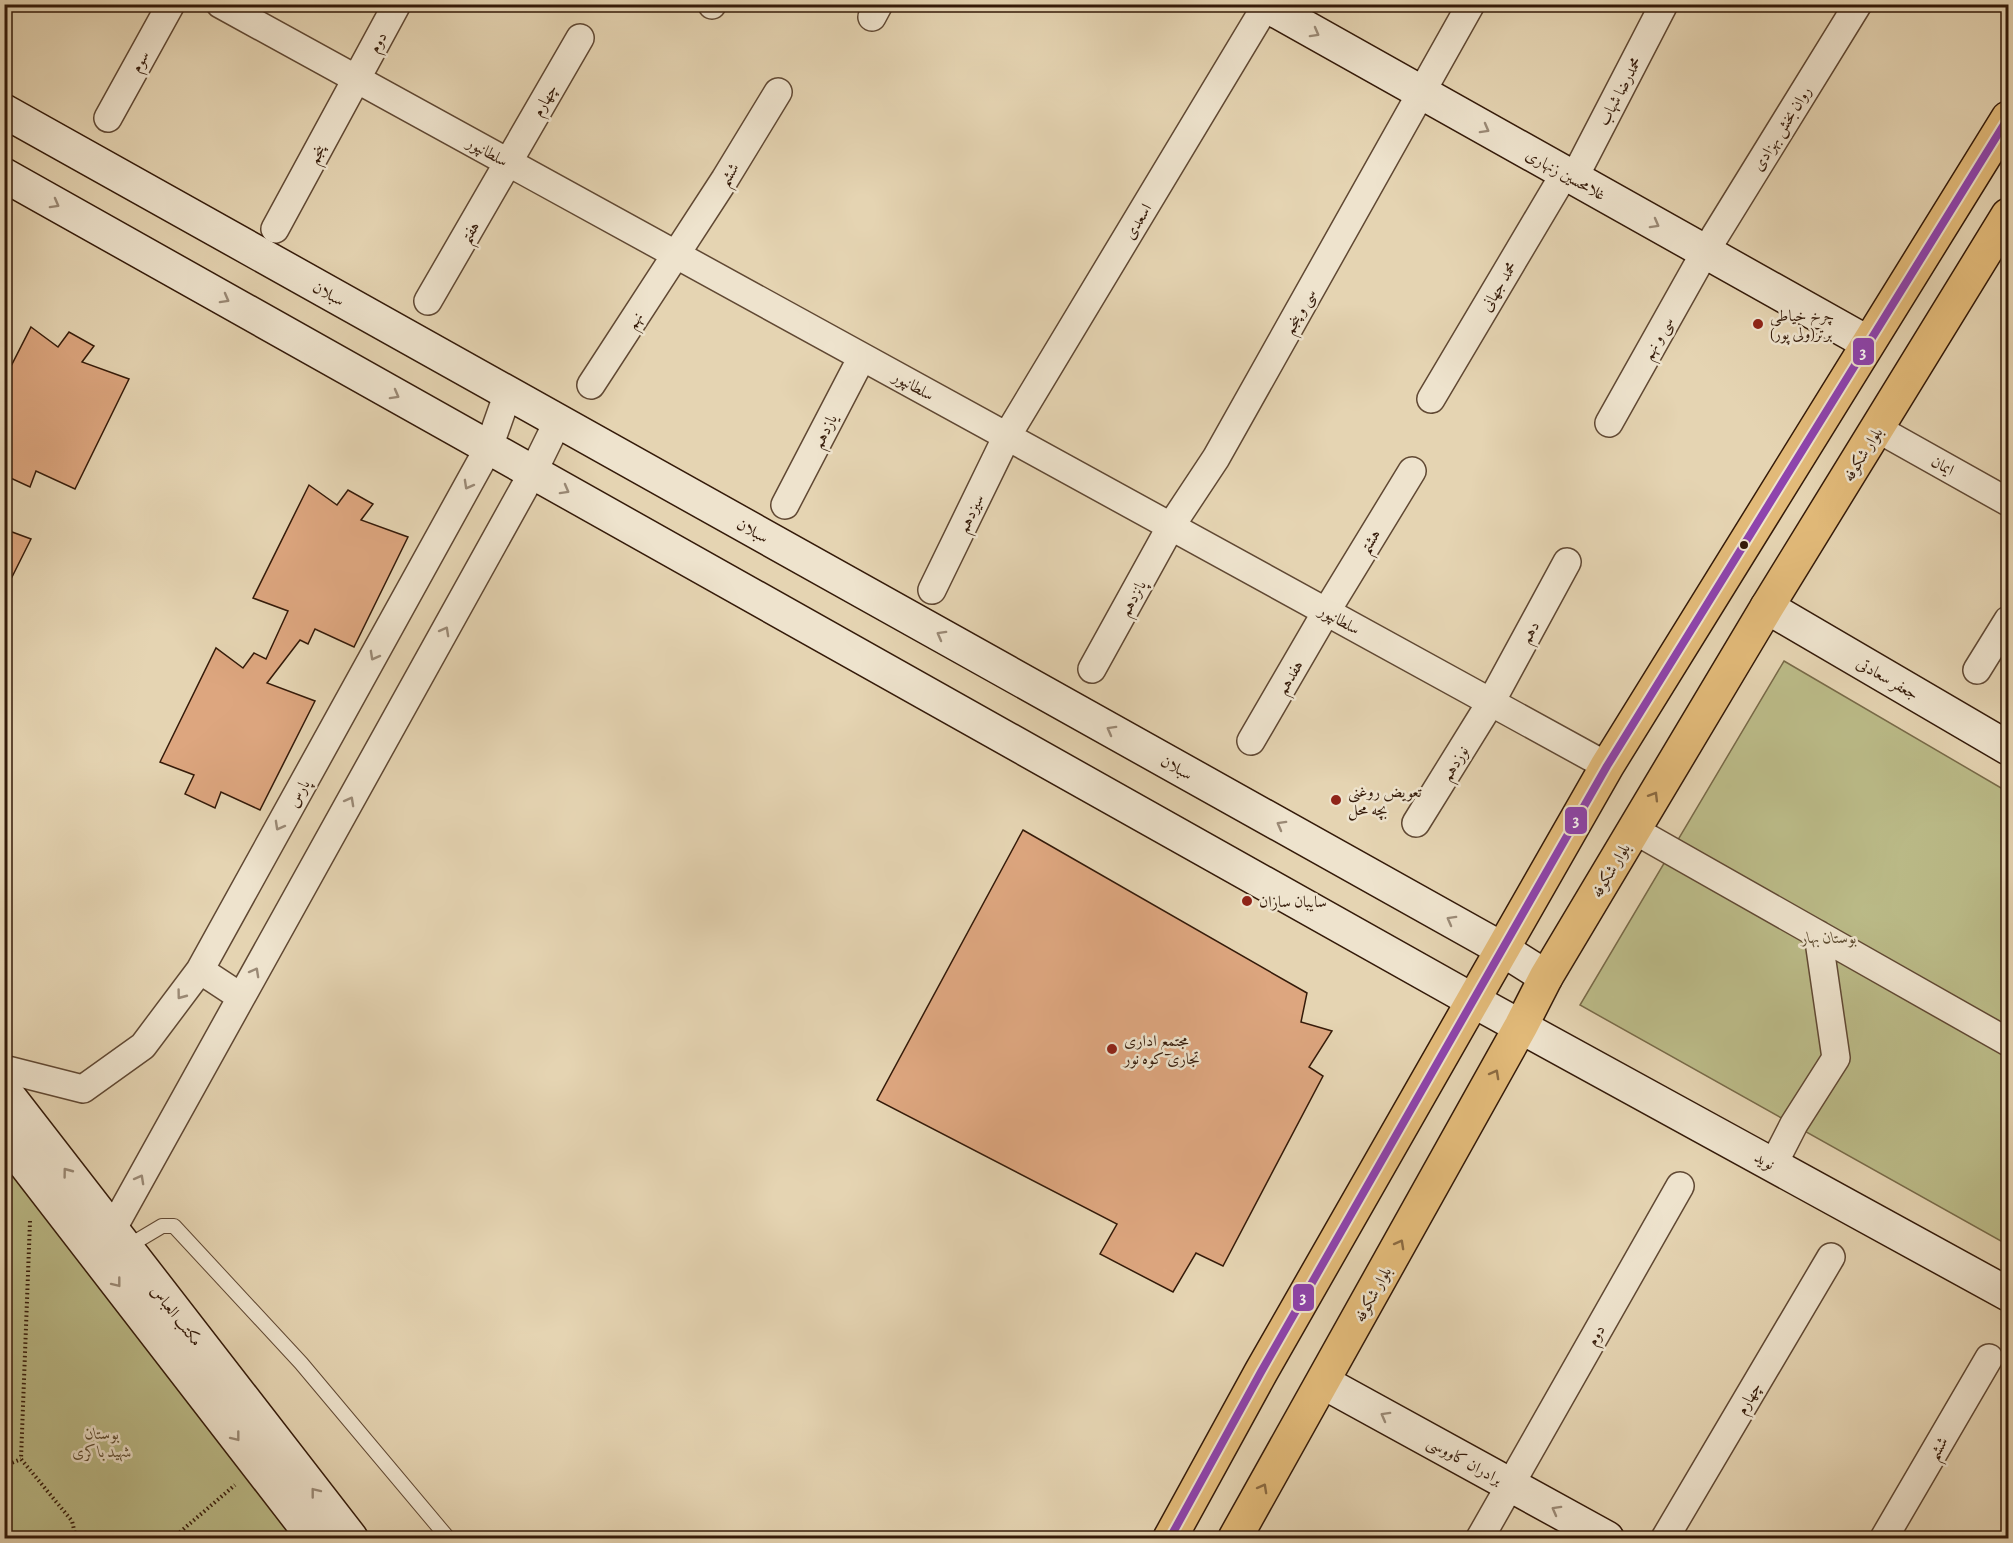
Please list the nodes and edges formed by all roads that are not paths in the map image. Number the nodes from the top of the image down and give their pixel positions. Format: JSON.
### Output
{"nodes":[{"id":1,"x":171,"y":4,"type":"edge"},
{"id":2,"x":220,"y":4,"type":"edge"},
{"id":3,"x":398,"y":4,"type":"edge"},
{"id":4,"x":1471,"y":4,"type":"edge"},
{"id":5,"x":1665,"y":4,"type":"edge"},
{"id":6,"x":1858,"y":4,"type":"edge"},
{"id":7,"x":1266,"y":5,"type":"edge"},
{"id":8,"x":580,"y":38,"type":"dead end"},
{"id":9,"x":356,"y":79,"type":"junction"},
{"id":10,"x":778,"y":92,"type":"dead end"},
{"id":11,"x":1422,"y":93,"type":"junction"},
{"id":12,"x":4,"y":111,"type":"edge"},
{"id":13,"x":108,"y":118,"type":"dead end"},
{"id":14,"x":2008,"y":118,"type":"edge"},
{"id":15,"x":509,"y":163,"type":"junction"},
{"id":16,"x":4,"y":175,"type":"edge"},
{"id":17,"x":1569,"y":176,"type":"junction"},
{"id":18,"x":2008,"y":215,"type":"edge"},
{"id":19,"x":275,"y":229,"type":"dead end"},
{"id":20,"x":1705,"y":252,"type":"junction"},
{"id":21,"x":677,"y":255,"type":"junction"},
{"id":22,"x":429,"y":301,"type":"dead end"},
{"id":23,"x":1868,"y":343,"type":"junction"},
{"id":24,"x":862,"y":357,"type":"junction"},
{"id":25,"x":591,"y":385,"type":"dead end"},
{"id":26,"x":508,"y":393,"type":"junction"},
{"id":27,"x":1431,"y":399,"type":"dead end"},
{"id":28,"x":558,"y":420,"type":"junction"},
{"id":29,"x":1609,"y":423,"type":"dead end"},
{"id":30,"x":1878,"y":429,"type":"junction"},
{"id":31,"x":1007,"y":436,"type":"junction"},
{"id":32,"x":489,"y":447,"type":"junction"},
{"id":33,"x":1412,"y":471,"type":"dead end"},
{"id":34,"x":533,"y":472,"type":"junction"},
{"id":35,"x":2008,"y":502,"type":"edge"},
{"id":36,"x":785,"y":505,"type":"dead end"},
{"id":37,"x":1171,"y":526,"type":"junction"},
{"id":38,"x":1567,"y":562,"type":"dead end"},
{"id":39,"x":932,"y":590,"type":"dead end"},
{"id":40,"x":1767,"y":607,"type":"junction"},
{"id":41,"x":1326,"y":612,"type":"junction"},
{"id":42,"x":2008,"y":620,"type":"edge"},
{"id":43,"x":1092,"y":669,"type":"dead end"},
{"id":44,"x":1977,"y":670,"type":"dead end"},
{"id":45,"x":1491,"y":702,"type":"junction"},
{"id":46,"x":1251,"y":741,"type":"dead end"},
{"id":47,"x":2008,"y":748,"type":"edge"},
{"id":48,"x":1607,"y":766,"type":"junction"},
{"id":49,"x":1416,"y":823,"type":"dead end"},
{"id":50,"x":1634,"y":830,"type":"junction"},
{"id":51,"x":1818,"y":934,"type":"junction"},
{"id":52,"x":1502,"y":949,"type":"junction"},
{"id":53,"x":200,"y":970,"type":"junction"},
{"id":54,"x":1546,"y":977,"type":"junction"},
{"id":55,"x":241,"y":997,"type":"junction"},
{"id":56,"x":1472,"y":1000,"type":"junction"},
{"id":57,"x":1521,"y":1026,"type":"junction"},
{"id":58,"x":2008,"y":1042,"type":"edge"},
{"id":59,"x":4,"y":1069,"type":"edge"},
{"id":60,"x":4,"y":1090,"type":"edge"},
{"id":61,"x":4,"y":1137,"type":"edge"},
{"id":62,"x":1773,"y":1165,"type":"junction"},
{"id":63,"x":1680,"y":1186,"type":"dead end"},
{"id":64,"x":109,"y":1242,"type":"junction"},
{"id":65,"x":1831,"y":1257,"type":"dead end"},
{"id":66,"x":2008,"y":1293,"type":"edge"},
{"id":67,"x":1989,"y":1359,"type":"dead end"},
{"id":68,"x":1323,"y":1382,"type":"junction"},
{"id":69,"x":1511,"y":1485,"type":"junction"},
{"id":70,"x":314,"y":1539,"type":"edge"},
{"id":71,"x":351,"y":1539,"type":"edge"},
{"id":72,"x":448,"y":1539,"type":"edge"},
{"id":73,"x":1170,"y":1539,"type":"edge"},
{"id":74,"x":1235,"y":1539,"type":"edge"},
{"id":75,"x":1480,"y":1539,"type":"edge"},
{"id":76,"x":1607,"y":1539,"type":"edge"},
{"id":77,"x":1665,"y":1539,"type":"edge"},
{"id":78,"x":1884,"y":1539,"type":"edge"}],
"edges":[{"from":1,"to":13,"type":"street","name":"سوم"},
{"from":2,"to":9,"type":"street","name":"سلطانپور"},
{"from":3,"to":9,"type":"street","name":"دوم"},
{"from":4,"to":11,"type":"street","name":"سی و پنجم"},
{"from":5,"to":17,"type":"street","name":"محمدرضا شهاب"},
{"from":6,"to":20,"type":"street","name":"روان بخش بهزادی"},
{"from":7,"to":11,"type":"street","name":"غلامحسین زنهاری","one_way":true},
{"from":7,"to":31,"type":"street","name":"اسعدی"},
{"from":8,"to":15,"type":"street","name":"چهارم"},
{"from":9,"to":15,"type":"street","name":"سلطانپور"},
{"from":9,"to":19,"type":"street","name":"پنجم"},
{"from":10,"to":21,"type":"street","name":"ششم"},
{"from":11,"to":17,"type":"street","name":"غلامحسین زنهاری","one_way":true},
{"from":11,"to":37,"type":"street","name":"سی و پنجم"},
{"from":12,"to":26,"type":"street","name":"سبلان"},
{"from":14,"to":23,"type":"main road"},
{"from":15,"to":21,"type":"street","name":"سلطانپور"},
{"from":15,"to":22,"type":"street","name":"هفتم"},
{"from":16,"to":32,"type":"street","one_way":true},
{"from":17,"to":20,"type":"street","name":"غلامحسین زنهاری","one_way":true},
{"from":17,"to":27,"type":"street","name":"محمد جهانی"},
{"from":18,"to":30,"type":"main road","name":"بلوار شکوفه"},
{"from":20,"to":23,"type":"street","name":"غلامحسین زنهاری"},
{"from":20,"to":29,"type":"street","name":"سی و نهم"},
{"from":21,"to":24,"type":"street","name":"سلطانپور"},
{"from":21,"to":25,"type":"street","name":"نهم"},
{"from":23,"to":48,"type":"main road"},
{"from":24,"to":31,"type":"street","name":"سلطانپور"},
{"from":24,"to":36,"type":"street","name":"یازدهم"},
{"from":26,"to":28,"type":"street","name":"سبلان"},
{"from":26,"to":32,"type":"street","name":"پارس"},
{"from":28,"to":34,"type":"street"},
{"from":52,"to":28,"type":"street","name":"سبلان","one_way":true},
{"from":30,"to":35,"type":"street","name":"ایمان"},
{"from":30,"to":40,"type":"main road","name":"بلوار شکوفه"},
{"from":31,"to":37,"type":"street","name":"سلطانپور"},
{"from":31,"to":39,"type":"street","name":"سیزدهم"},
{"from":32,"to":34,"type":"street"},
{"from":32,"to":53,"type":"street","name":"پارس","one_way":true},
{"from":33,"to":41,"type":"street","name":"هشتم"},
{"from":55,"to":34,"type":"street","one_way":true},
{"from":34,"to":56,"type":"street","one_way":true},
{"from":37,"to":41,"type":"street","name":"سلطانپور"},
{"from":37,"to":43,"type":"street","name":"پانزدهم"},
{"from":38,"to":45,"type":"street","name":"دهم"},
{"from":40,"to":47,"type":"street","name":"جعفر سعادتی"},
{"from":50,"to":40,"type":"main road","name":"بلوار شکوفه","one_way":true},
{"from":41,"to":45,"type":"street","name":"سلطانپور"},
{"from":41,"to":46,"type":"street","name":"هفدهم"},
{"from":42,"to":44,"type":"street"},
{"from":45,"to":48,"type":"street","name":"سلطانپور"},
{"from":45,"to":49,"type":"street","name":"نوزدهم"},
{"from":48,"to":52,"type":"main road"},
{"from":50,"to":51,"type":"street"},
{"from":50,"to":54,"type":"main road","name":"بلوار شکوفه"},
{"from":51,"to":58,"type":"street"},
{"from":51,"to":62,"type":"street"},
{"from":52,"to":54,"type":"street","name":"سبلان"},
{"from":52,"to":56,"type":"main road"},
{"from":53,"to":55,"type":"street"},
{"from":53,"to":59,"type":"street","name":"پارس","one_way":true},
{"from":54,"to":57,"type":"main road","name":"بلوار شکوفه"},
{"from":64,"to":55,"type":"street","one_way":true},
{"from":56,"to":57,"type":"street","name":"نوید"},
{"from":56,"to":73,"type":"main road"},
{"from":57,"to":62,"type":"street","name":"نوید"},
{"from":68,"to":57,"type":"main road","name":"بلوار شکوفه","one_way":true},
{"from":64,"to":60,"type":"street","name":"مکتب العباس","one_way":true},
{"from":61,"to":64,"type":"street","name":"مکتب العباس"},
{"from":62,"to":66,"type":"street","name":"نوید"},
{"from":63,"to":69,"type":"street","name":"دوم"},
{"from":64,"to":70,"type":"street","name":"مکتب العباس","one_way":true},
{"from":71,"to":64,"type":"street","name":"مکتب العباس","one_way":true},
{"from":64,"to":72,"type":"lane"},
{"from":65,"to":77,"type":"street","name":"چهارم"},
{"from":67,"to":78,"type":"street","name":"ششم"},
{"from":69,"to":68,"type":"street","name":"برادران کاووسی","one_way":true},
{"from":74,"to":68,"type":"main road","name":"بلوار شکوفه","one_way":true},
{"from":69,"to":75,"type":"street","name":"دوم"},
{"from":76,"to":69,"type":"street","name":"برادران کاووسی","one_way":true}]}
